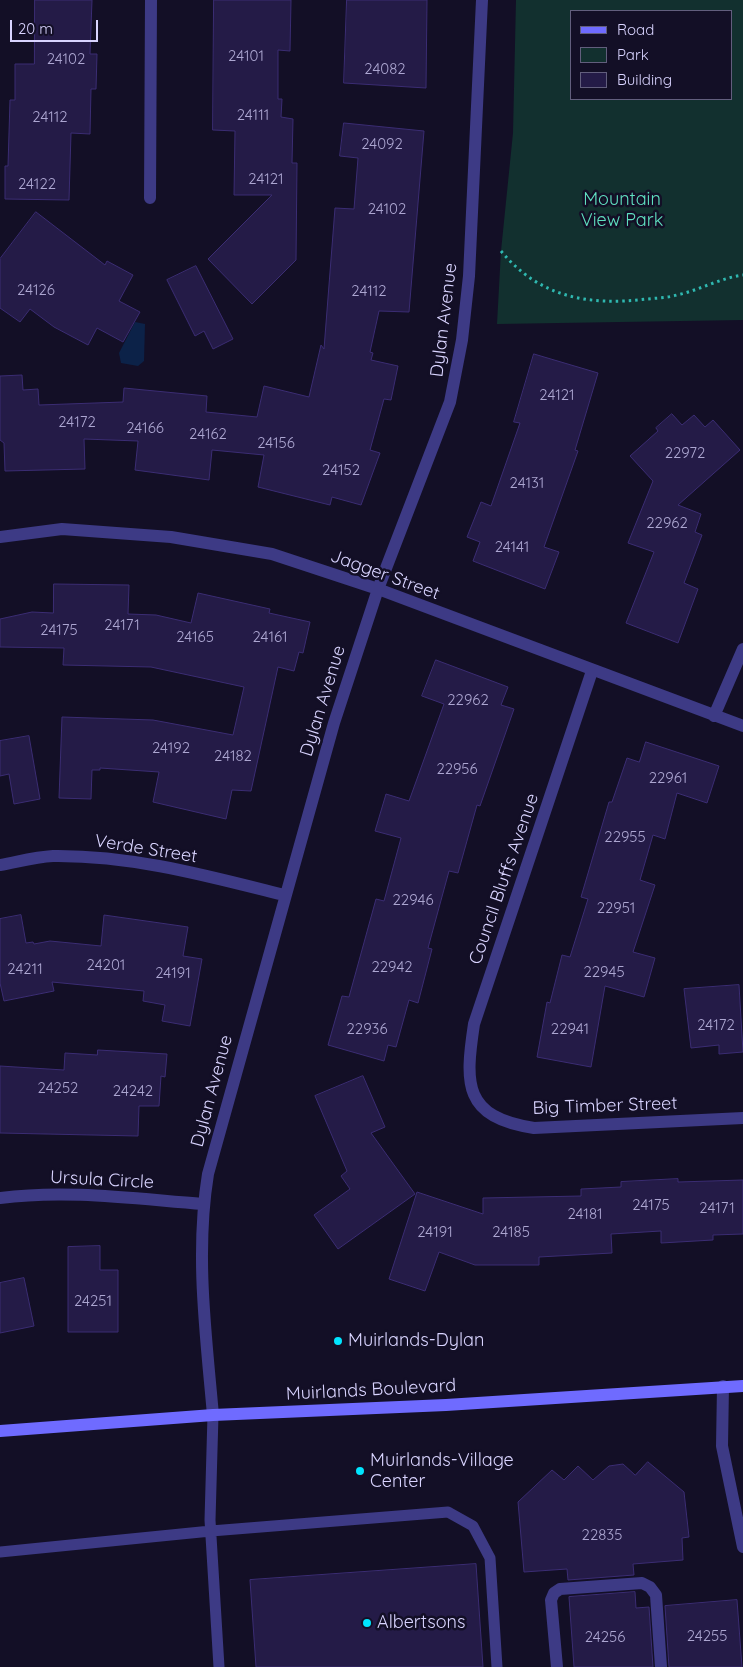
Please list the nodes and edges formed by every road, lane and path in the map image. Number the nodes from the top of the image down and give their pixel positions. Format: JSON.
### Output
{"nodes":[{"id":1,"x":151,"y":0,"type":"edge"},
{"id":2,"x":482,"y":0,"type":"edge"},
{"id":3,"x":150,"y":198,"type":"dead end"},
{"id":4,"x":501,"y":251,"type":"dead end"},
{"id":5,"x":743,"y":275,"type":"edge"},
{"id":6,"x":0,"y":537,"type":"edge"},
{"id":7,"x":378,"y":589,"type":"junction"},
{"id":8,"x":743,"y":649,"type":"edge"},
{"id":9,"x":592,"y":671,"type":"junction"},
{"id":10,"x":714,"y":716,"type":"junction"},
{"id":11,"x":743,"y":726,"type":"edge"},
{"id":12,"x":0,"y":865,"type":"edge"},
{"id":13,"x":284,"y":895,"type":"junction"},
{"id":14,"x":477,"y":1100,"type":"joint"},
{"id":15,"x":743,"y":1118,"type":"edge"},
{"id":16,"x":0,"y":1198,"type":"edge"},
{"id":17,"x":203,"y":1204,"type":"junction"},
{"id":18,"x":724,"y":1386,"type":"junction"},
{"id":19,"x":743,"y":1386,"type":"edge"},
{"id":20,"x":213,"y":1415,"type":"junction"},
{"id":21,"x":0,"y":1431,"type":"edge"},
{"id":22,"x":211,"y":1531,"type":"junction"},
{"id":23,"x":743,"y":1547,"type":"edge"},
{"id":24,"x":0,"y":1552,"type":"edge"},
{"id":25,"x":219,"y":1667,"type":"edge"},
{"id":26,"x":497,"y":1667,"type":"edge"},
{"id":27,"x":557,"y":1667,"type":"edge"},
{"id":28,"x":661,"y":1667,"type":"edge"}],
"edges":[{"from":1,"to":3,"type":"street"},
{"from":2,"to":7,"type":"street","name":"Dylan Avenue"},
{"from":4,"to":5,"type":"path"},
{"from":6,"to":7,"type":"street","name":"Jagger Street"},
{"from":7,"to":9,"type":"street","name":"Jagger Street"},
{"from":7,"to":13,"type":"street","name":"Dylan Avenue"},
{"from":8,"to":10,"type":"street"},
{"from":9,"to":10,"type":"street","name":"Jagger Street"},
{"from":9,"to":14,"type":"street","name":"Council Bluffs Avenue"},
{"from":10,"to":11,"type":"street","name":"Jagger Street"},
{"from":12,"to":13,"type":"street","name":"Verde Street"},
{"from":13,"to":17,"type":"street","name":"Dylan Avenue"},
{"from":14,"to":15,"type":"street","name":"Big Timber Street"},
{"from":16,"to":17,"type":"street","name":"Ursula Circle"},
{"from":17,"to":20,"type":"street","name":"Dylan Avenue"},
{"from":18,"to":19,"type":"main road","name":"Muirlands Boulevard"},
{"from":18,"to":20,"type":"main road","name":"Muirlands Boulevard"},
{"from":18,"to":23,"type":"street"},
{"from":20,"to":21,"type":"main road","name":"Muirlands Boulevard"},
{"from":20,"to":22,"type":"lane"},
{"from":22,"to":24,"type":"lane"},
{"from":22,"to":25,"type":"lane"},
{"from":22,"to":26,"type":"lane"},
{"from":27,"to":28,"type":"street"}]}
